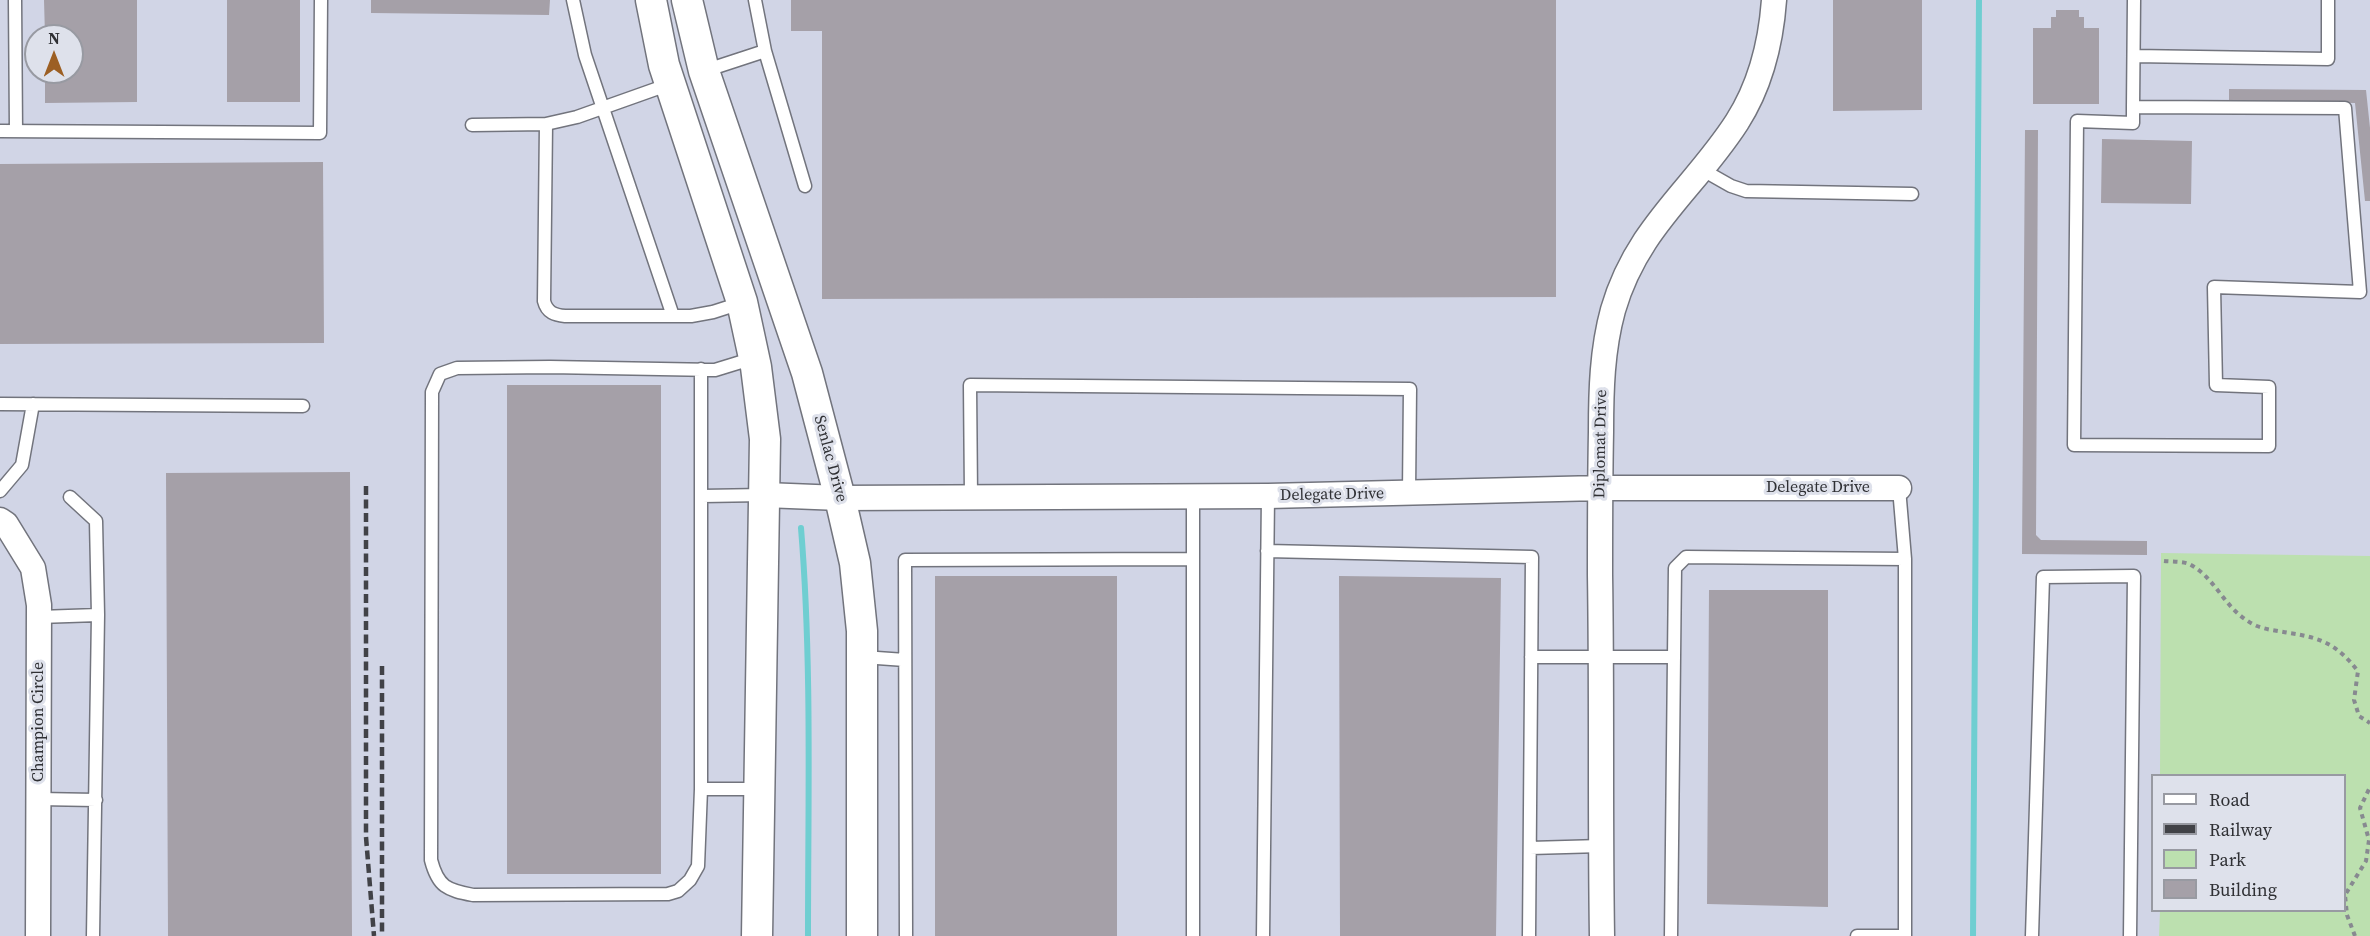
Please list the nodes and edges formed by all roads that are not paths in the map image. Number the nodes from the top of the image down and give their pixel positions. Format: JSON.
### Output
{"nodes":[{"id":1,"x":15,"y":0,"type":"edge"},
{"id":2,"x":321,"y":0,"type":"edge"},
{"id":3,"x":573,"y":0,"type":"edge"},
{"id":4,"x":651,"y":0,"type":"edge"},
{"id":5,"x":687,"y":0,"type":"edge"},
{"id":6,"x":755,"y":0,"type":"edge"},
{"id":7,"x":1774,"y":0,"type":"edge"},
{"id":8,"x":2134,"y":0,"type":"edge"},
{"id":9,"x":2328,"y":0,"type":"edge"},
{"id":10,"x":765,"y":51,"type":"junction"},
{"id":11,"x":2134,"y":57,"type":"junction"},
{"id":12,"x":704,"y":71,"type":"junction"},
{"id":13,"x":670,"y":84,"type":"junction"},
{"id":14,"x":2133,"y":107,"type":"junction"},
{"id":15,"x":603,"y":108,"type":"junction"},
{"id":16,"x":472,"y":124,"type":"dead end"},
{"id":17,"x":546,"y":124,"type":"junction"},
{"id":18,"x":0,"y":131,"type":"edge"},
{"id":19,"x":16,"y":131,"type":"junction"},
{"id":20,"x":1701,"y":169,"type":"junction"},
{"id":21,"x":805,"y":186,"type":"dead end"},
{"id":22,"x":1912,"y":194,"type":"dead end"},
{"id":23,"x":742,"y":302,"type":"junction"},
{"id":24,"x":673,"y":316,"type":"junction"},
{"id":25,"x":754,"y":358,"type":"junction"},
{"id":26,"x":701,"y":369,"type":"junction"},
{"id":27,"x":0,"y":404,"type":"edge"},
{"id":28,"x":33,"y":404,"type":"junction"},
{"id":29,"x":303,"y":406,"type":"dead end"},
{"id":30,"x":1600,"y":488,"type":"junction"},
{"id":31,"x":1899,"y":488,"type":"joint"},
{"id":32,"x":0,"y":491,"type":"edge"},
{"id":33,"x":1409,"y":493,"type":"junction"},
{"id":34,"x":765,"y":495,"type":"junction"},
{"id":35,"x":702,"y":496,"type":"junction"},
{"id":36,"x":971,"y":496,"type":"junction"},
{"id":37,"x":1193,"y":496,"type":"junction"},
{"id":38,"x":1268,"y":496,"type":"junction"},
{"id":39,"x":70,"y":497,"type":"dead end"},
{"id":40,"x":840,"y":498,"type":"junction"},
{"id":41,"x":0,"y":520,"type":"edge"},
{"id":42,"x":1267,"y":551,"type":"junction"},
{"id":43,"x":1193,"y":559,"type":"junction"},
{"id":44,"x":1905,"y":559,"type":"junction"},
{"id":45,"x":98,"y":615,"type":"junction"},
{"id":46,"x":39,"y":617,"type":"junction"},
{"id":47,"x":862,"y":657,"type":"junction"},
{"id":48,"x":1531,"y":657,"type":"junction"},
{"id":49,"x":1674,"y":657,"type":"junction"},
{"id":50,"x":1601,"y":658,"type":"junction"},
{"id":51,"x":905,"y":660,"type":"junction"},
{"id":52,"x":701,"y":789,"type":"junction"},
{"id":53,"x":760,"y":789,"type":"junction"},
{"id":54,"x":39,"y":799,"type":"junction"},
{"id":55,"x":96,"y":800,"type":"junction"},
{"id":56,"x":1601,"y":846,"type":"junction"},
{"id":57,"x":1530,"y":848,"type":"junction"},
{"id":58,"x":38,"y":936,"type":"edge"},
{"id":59,"x":93,"y":936,"type":"edge"},
{"id":60,"x":757,"y":936,"type":"edge"},
{"id":61,"x":862,"y":936,"type":"edge"},
{"id":62,"x":906,"y":936,"type":"edge"},
{"id":63,"x":1193,"y":936,"type":"edge"},
{"id":64,"x":1263,"y":936,"type":"edge"},
{"id":65,"x":1529,"y":936,"type":"edge"},
{"id":66,"x":1602,"y":936,"type":"edge"},
{"id":67,"x":1671,"y":936,"type":"edge"},
{"id":68,"x":1857,"y":936,"type":"edge"},
{"id":69,"x":1905,"y":936,"type":"edge"},
{"id":70,"x":2032,"y":936,"type":"edge"},
{"id":71,"x":2130,"y":936,"type":"edge"}],
"edges":[{"from":1,"to":19,"type":"lane"},
{"from":2,"to":19,"type":"lane"},
{"from":3,"to":15,"type":"lane"},
{"from":4,"to":13,"type":"street"},
{"from":5,"to":12,"type":"street","name":"Senlac Drive"},
{"from":6,"to":10,"type":"lane"},
{"from":7,"to":20,"type":"street","name":"Diplomat Drive"},
{"from":8,"to":11,"type":"lane"},
{"from":9,"to":11,"type":"lane"},
{"from":10,"to":12,"type":"lane"},
{"from":10,"to":21,"type":"lane"},
{"from":11,"to":14,"type":"lane"},
{"from":12,"to":13,"type":"street"},
{"from":12,"to":40,"type":"street","name":"Senlac Drive"},
{"from":13,"to":15,"type":"lane"},
{"from":13,"to":23,"type":"street"},
{"from":14,"to":14,"type":"lane"},
{"from":15,"to":17,"type":"lane"},
{"from":15,"to":24,"type":"lane"},
{"from":16,"to":17,"type":"lane"},
{"from":17,"to":24,"type":"lane"},
{"from":18,"to":19,"type":"lane"},
{"from":20,"to":22,"type":"lane"},
{"from":20,"to":30,"type":"street","name":"Diplomat Drive"},
{"from":23,"to":24,"type":"lane"},
{"from":23,"to":25,"type":"street"},
{"from":25,"to":26,"type":"lane"},
{"from":25,"to":34,"type":"street"},
{"from":26,"to":35,"type":"lane"},
{"from":26,"to":52,"type":"lane"},
{"from":27,"to":28,"type":"lane"},
{"from":28,"to":29,"type":"lane"},
{"from":28,"to":32,"type":"lane"},
{"from":30,"to":31,"type":"street","name":"Delegate Drive"},
{"from":30,"to":33,"type":"street","name":"Delegate Drive"},
{"from":30,"to":50,"type":"street","name":"Diplomat Drive"},
{"from":31,"to":44,"type":"lane"},
{"from":33,"to":36,"type":"lane"},
{"from":33,"to":38,"type":"street","name":"Delegate Drive"},
{"from":34,"to":35,"type":"lane"},
{"from":34,"to":40,"type":"street","name":"Delegate Drive"},
{"from":34,"to":53,"type":"street"},
{"from":35,"to":52,"type":"lane"},
{"from":36,"to":37,"type":"street","name":"Delegate Drive"},
{"from":36,"to":40,"type":"street","name":"Delegate Drive"},
{"from":37,"to":38,"type":"street","name":"Delegate Drive"},
{"from":37,"to":43,"type":"lane"},
{"from":38,"to":42,"type":"lane"},
{"from":39,"to":45,"type":"lane"},
{"from":40,"to":47,"type":"street","name":"Senlac Drive"},
{"from":41,"to":46,"type":"street","name":"Champion Circle"},
{"from":42,"to":48,"type":"lane"},
{"from":42,"to":64,"type":"lane"},
{"from":43,"to":51,"type":"lane"},
{"from":43,"to":63,"type":"lane"},
{"from":44,"to":49,"type":"lane"},
{"from":44,"to":69,"type":"lane"},
{"from":45,"to":46,"type":"lane"},
{"from":45,"to":55,"type":"lane"},
{"from":46,"to":54,"type":"street","name":"Champion Circle"},
{"from":47,"to":51,"type":"lane"},
{"from":47,"to":61,"type":"street","name":"Senlac Drive"},
{"from":48,"to":50,"type":"lane"},
{"from":48,"to":57,"type":"lane"},
{"from":49,"to":50,"type":"lane"},
{"from":49,"to":67,"type":"lane"},
{"from":50,"to":56,"type":"street","name":"Diplomat Drive"},
{"from":51,"to":62,"type":"lane"},
{"from":52,"to":53,"type":"lane"},
{"from":53,"to":60,"type":"street"},
{"from":54,"to":55,"type":"lane"},
{"from":54,"to":58,"type":"street","name":"Champion Circle"},
{"from":55,"to":59,"type":"lane"},
{"from":56,"to":57,"type":"lane"},
{"from":56,"to":66,"type":"street","name":"Diplomat Drive"},
{"from":57,"to":65,"type":"lane"},
{"from":68,"to":69,"type":"lane"},
{"from":70,"to":71,"type":"lane"}]}
